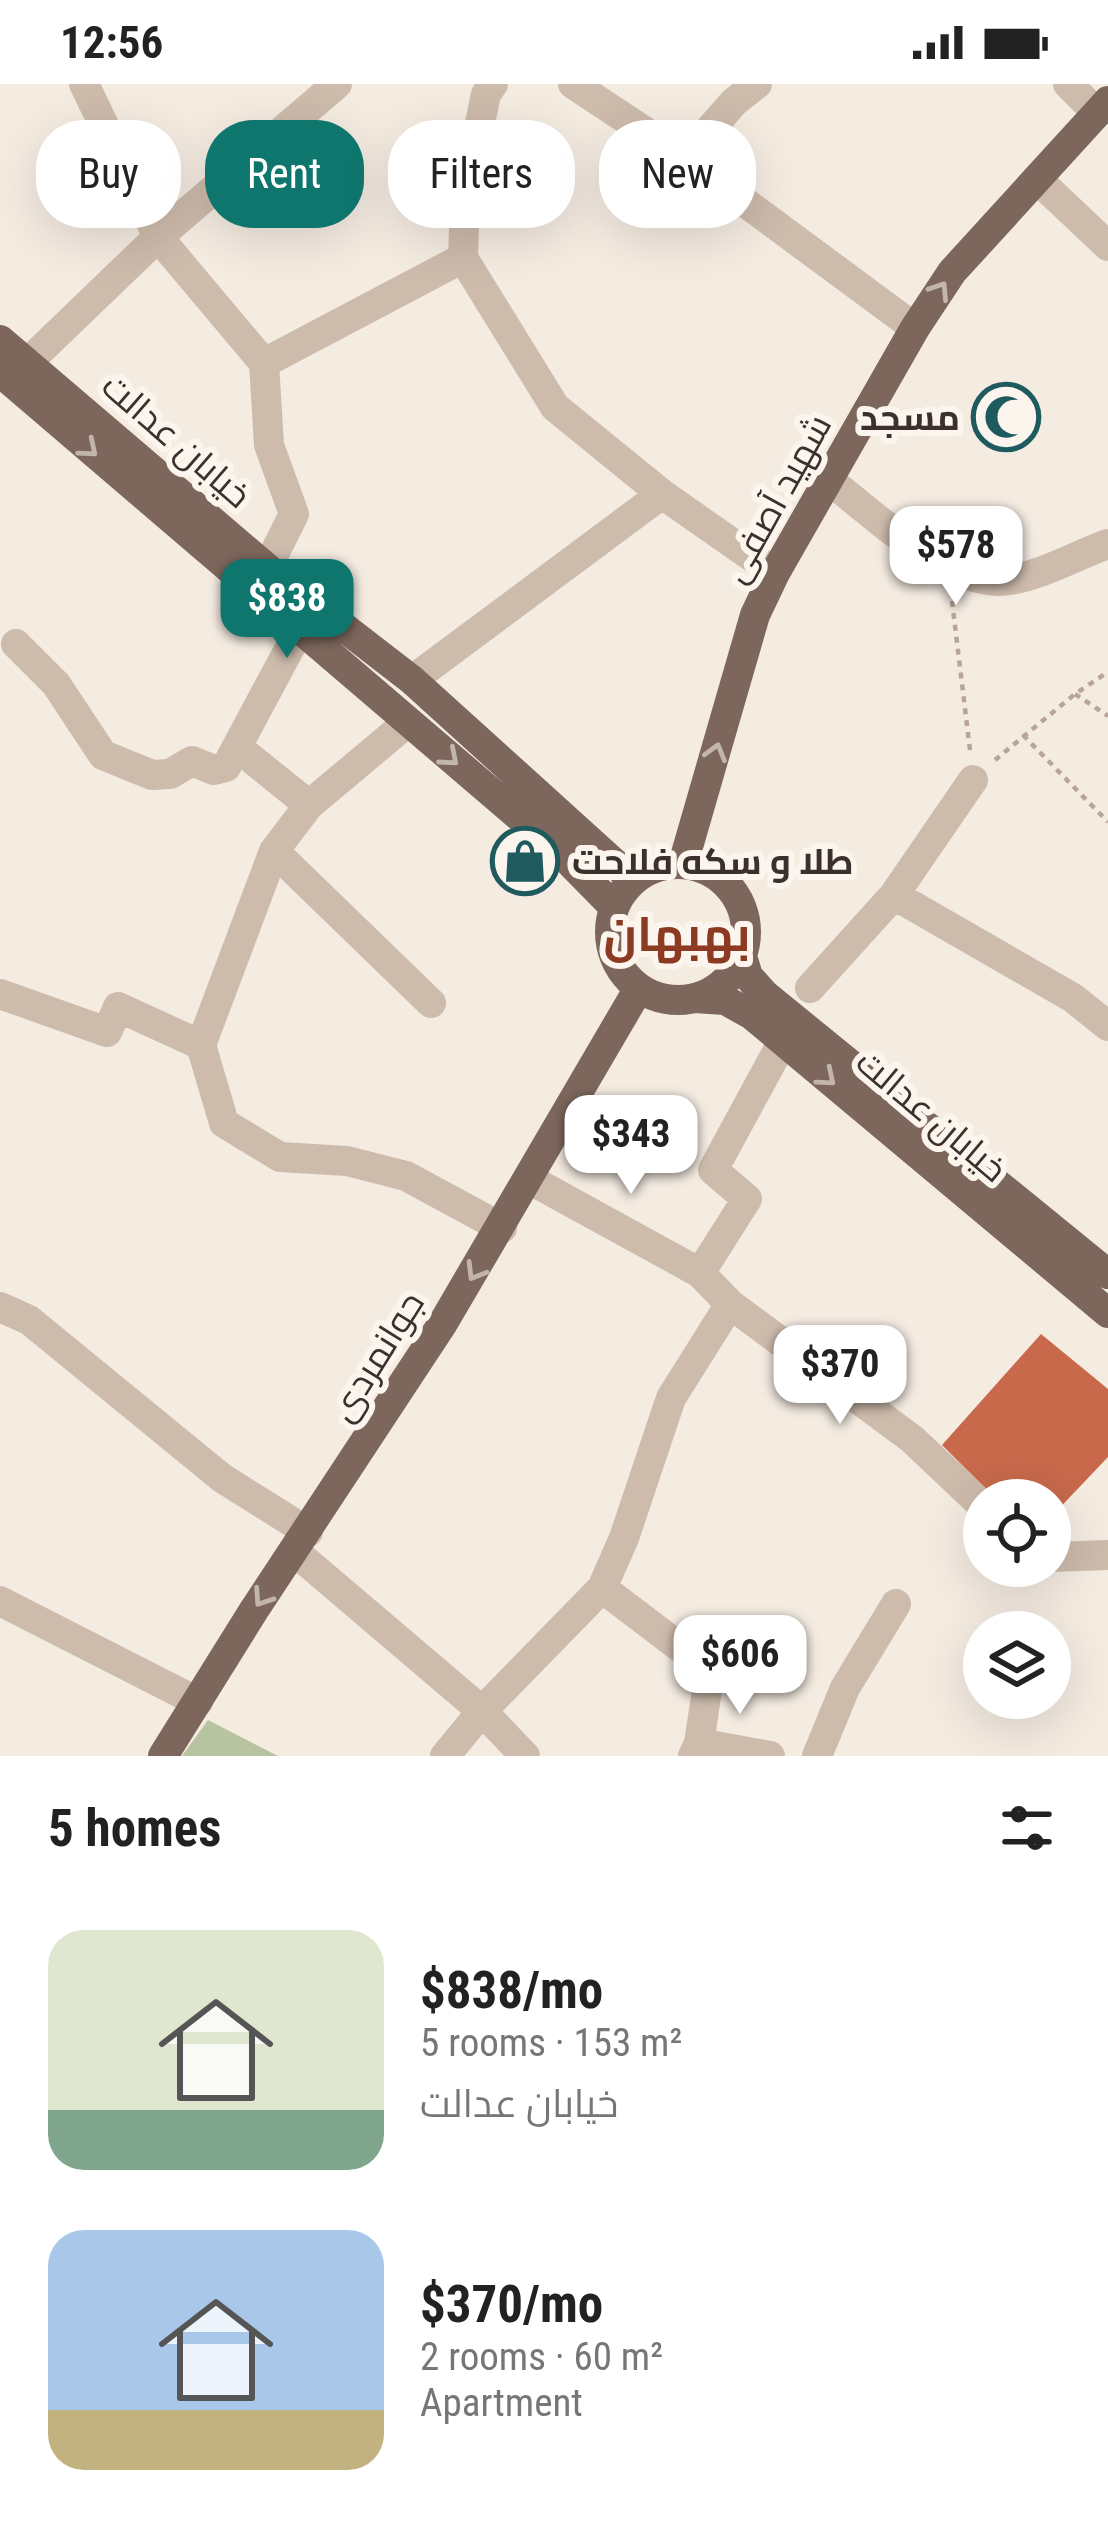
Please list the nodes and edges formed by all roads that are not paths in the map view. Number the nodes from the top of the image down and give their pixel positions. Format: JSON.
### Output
{"nodes":[{"id":1,"x":84,"y":84,"type":"edge"},
{"id":2,"x":337,"y":84,"type":"edge"},
{"id":3,"x":494,"y":84,"type":"edge"},
{"id":4,"x":573,"y":84,"type":"edge"},
{"id":5,"x":758,"y":84,"type":"edge"},
{"id":6,"x":1068,"y":84,"type":"edge"},
{"id":7,"x":1102,"y":107,"type":"edge"},
{"id":8,"x":627,"y":120,"type":"edge"},
{"id":9,"x":718,"y":120,"type":"edge"},
{"id":10,"x":1037,"y":178,"type":"junction"},
{"id":11,"x":756,"y":210,"type":"edge"},
{"id":12,"x":158,"y":237,"type":"junction"},
{"id":13,"x":1107,"y":244,"type":"edge"},
{"id":14,"x":463,"y":258,"type":"junction"},
{"id":15,"x":915,"y":328,"type":"junction"},
{"id":16,"x":0,"y":340,"type":"edge"},
{"id":17,"x":264,"y":364,"type":"junction"},
{"id":18,"x":7,"y":371,"type":"edge"},
{"id":19,"x":831,"y":482,"type":"junction"},
{"id":20,"x":662,"y":494,"type":"junction"},
{"id":21,"x":1108,"y":544,"type":"edge"},
{"id":22,"x":267,"y":568,"type":"junction"},
{"id":23,"x":775,"y":573,"type":"junction"},
{"id":24,"x":300,"y":628,"type":"junction"},
{"id":25,"x":16,"y":644,"type":"dead end"},
{"id":26,"x":412,"y":680,"type":"junction"},
{"id":27,"x":408,"y":722,"type":"junction"},
{"id":28,"x":237,"y":747,"type":"junction"},
{"id":29,"x":973,"y":780,"type":"road end"},
{"id":30,"x":309,"y":805,"type":"junction"},
{"id":31,"x":274,"y":851,"type":"junction"},
{"id":32,"x":682,"y":864,"type":"junction"},
{"id":33,"x":633,"y":880,"type":"junction"},
{"id":34,"x":894,"y":895,"type":"junction"},
{"id":35,"x":614,"y":907,"type":"junction"},
{"id":36,"x":742,"y":956,"type":"junction"},
{"id":37,"x":639,"y":988,"type":"junction"},
{"id":38,"x":810,"y":988,"type":"dead end"},
{"id":39,"x":0,"y":994,"type":"edge"},
{"id":40,"x":695,"y":998,"type":"junction"},
{"id":41,"x":431,"y":1003,"type":"dead end"},
{"id":42,"x":1108,"y":1026,"type":"edge"},
{"id":43,"x":783,"y":1041,"type":"junction"},
{"id":44,"x":201,"y":1045,"type":"junction"},
{"id":45,"x":529,"y":1179,"type":"junction"},
{"id":46,"x":502,"y":1228,"type":"junction"},
{"id":47,"x":700,"y":1273,"type":"junction"},
{"id":48,"x":1108,"y":1274,"type":"edge"},
{"id":49,"x":730,"y":1304,"type":"junction"},
{"id":50,"x":0,"y":1307,"type":"edge"},
{"id":51,"x":1108,"y":1313,"type":"edge"},
{"id":52,"x":963,"y":1487,"type":"edge"},
{"id":53,"x":301,"y":1541,"type":"junction"},
{"id":54,"x":1108,"y":1555,"type":"edge"},
{"id":55,"x":1071,"y":1556,"type":"edge"},
{"id":56,"x":602,"y":1588,"type":"junction"},
{"id":57,"x":0,"y":1601,"type":"edge"},
{"id":58,"x":896,"y":1604,"type":"dead end"},
{"id":59,"x":198,"y":1702,"type":"junction"},
{"id":60,"x":482,"y":1711,"type":"junction"},
{"id":61,"x":696,"y":1749,"type":"edge"},
{"id":62,"x":164,"y":1756,"type":"edge"},
{"id":63,"x":446,"y":1756,"type":"edge"},
{"id":64,"x":525,"y":1756,"type":"edge"},
{"id":65,"x":770,"y":1756,"type":"edge"},
{"id":66,"x":817,"y":1756,"type":"edge"}],
"edges":[{"from":1,"to":12,"type":"street"},
{"from":2,"to":12,"type":"street"},
{"from":3,"to":14,"type":"street"},
{"from":4,"to":8,"type":"street"},
{"from":5,"to":9,"type":"street"},
{"from":6,"to":7,"type":"street"},
{"from":7,"to":10,"type":"main road","name":"شهید آصفی"},
{"from":10,"to":13,"type":"street"},
{"from":15,"to":10,"type":"main road","name":"شهید آصفی","one_way":true},
{"from":11,"to":15,"type":"street"},
{"from":12,"to":17,"type":"street"},
{"from":12,"to":18,"type":"street"},
{"from":14,"to":17,"type":"street"},
{"from":14,"to":20,"type":"street"},
{"from":15,"to":19,"type":"main road","name":"شهید آصفی"},
{"from":16,"to":18,"type":"main road","name":"خیابان عدالت"},
{"from":17,"to":22,"type":"street"},
{"from":18,"to":22,"type":"main road","name":"خیابان عدالت"},
{"from":18,"to":24,"type":"main road","name":"خیابان عدالت","one_way":true},
{"from":19,"to":21,"type":"street"},
{"from":19,"to":23,"type":"main road","name":"شهید آصفی"},
{"from":20,"to":23,"type":"street"},
{"from":20,"to":26,"type":"street"},
{"from":22,"to":26,"type":"main road","name":"خیابان عدالت"},
{"from":32,"to":23,"type":"main road","name":"شهید آصفی","one_way":true},
{"from":24,"to":27,"type":"main road","name":"خیابان عدالت"},
{"from":24,"to":28,"type":"street"},
{"from":25,"to":28,"type":"street"},
{"from":26,"to":33,"type":"main road","name":"خیابان عدالت"},
{"from":27,"to":30,"type":"street"},
{"from":27,"to":35,"type":"main road","name":"خیابان عدالت","one_way":true},
{"from":28,"to":30,"type":"street"},
{"from":29,"to":34,"type":"street"},
{"from":30,"to":31,"type":"street"},
{"from":31,"to":41,"type":"street"},
{"from":31,"to":44,"type":"street"},
{"from":32,"to":33,"type":"main road"},
{"from":32,"to":36,"type":"main road"},
{"from":33,"to":35,"type":"main road"},
{"from":34,"to":38,"type":"street"},
{"from":34,"to":42,"type":"street"},
{"from":35,"to":37,"type":"main road"},
{"from":36,"to":40,"type":"main road"},
{"from":36,"to":48,"type":"main road","name":"خیابان عدالت"},
{"from":37,"to":40,"type":"main road"},
{"from":37,"to":45,"type":"main road","name":"جوانمردی"},
{"from":39,"to":44,"type":"street"},
{"from":40,"to":43,"type":"main road","name":"خیابان عدالت"},
{"from":43,"to":47,"type":"street"},
{"from":43,"to":51,"type":"main road","name":"خیابان عدالت","one_way":true},
{"from":44,"to":46,"type":"street"},
{"from":45,"to":46,"type":"main road","name":"جوانمردی"},
{"from":45,"to":47,"type":"street"},
{"from":46,"to":53,"type":"main road","name":"جوانمردی","one_way":true},
{"from":47,"to":49,"type":"street"},
{"from":49,"to":52,"type":"street"},
{"from":49,"to":56,"type":"street"},
{"from":50,"to":53,"type":"street"},
{"from":53,"to":59,"type":"main road","name":"جوانمردی","one_way":true},
{"from":53,"to":60,"type":"street"},
{"from":54,"to":55,"type":"street"},
{"from":56,"to":60,"type":"street"},
{"from":56,"to":61,"type":"street"},
{"from":57,"to":59,"type":"street"},
{"from":58,"to":66,"type":"street"},
{"from":59,"to":62,"type":"main road","name":"جوانمردی"},
{"from":60,"to":63,"type":"street"},
{"from":60,"to":64,"type":"street"},
{"from":61,"to":65,"type":"street"}]}
